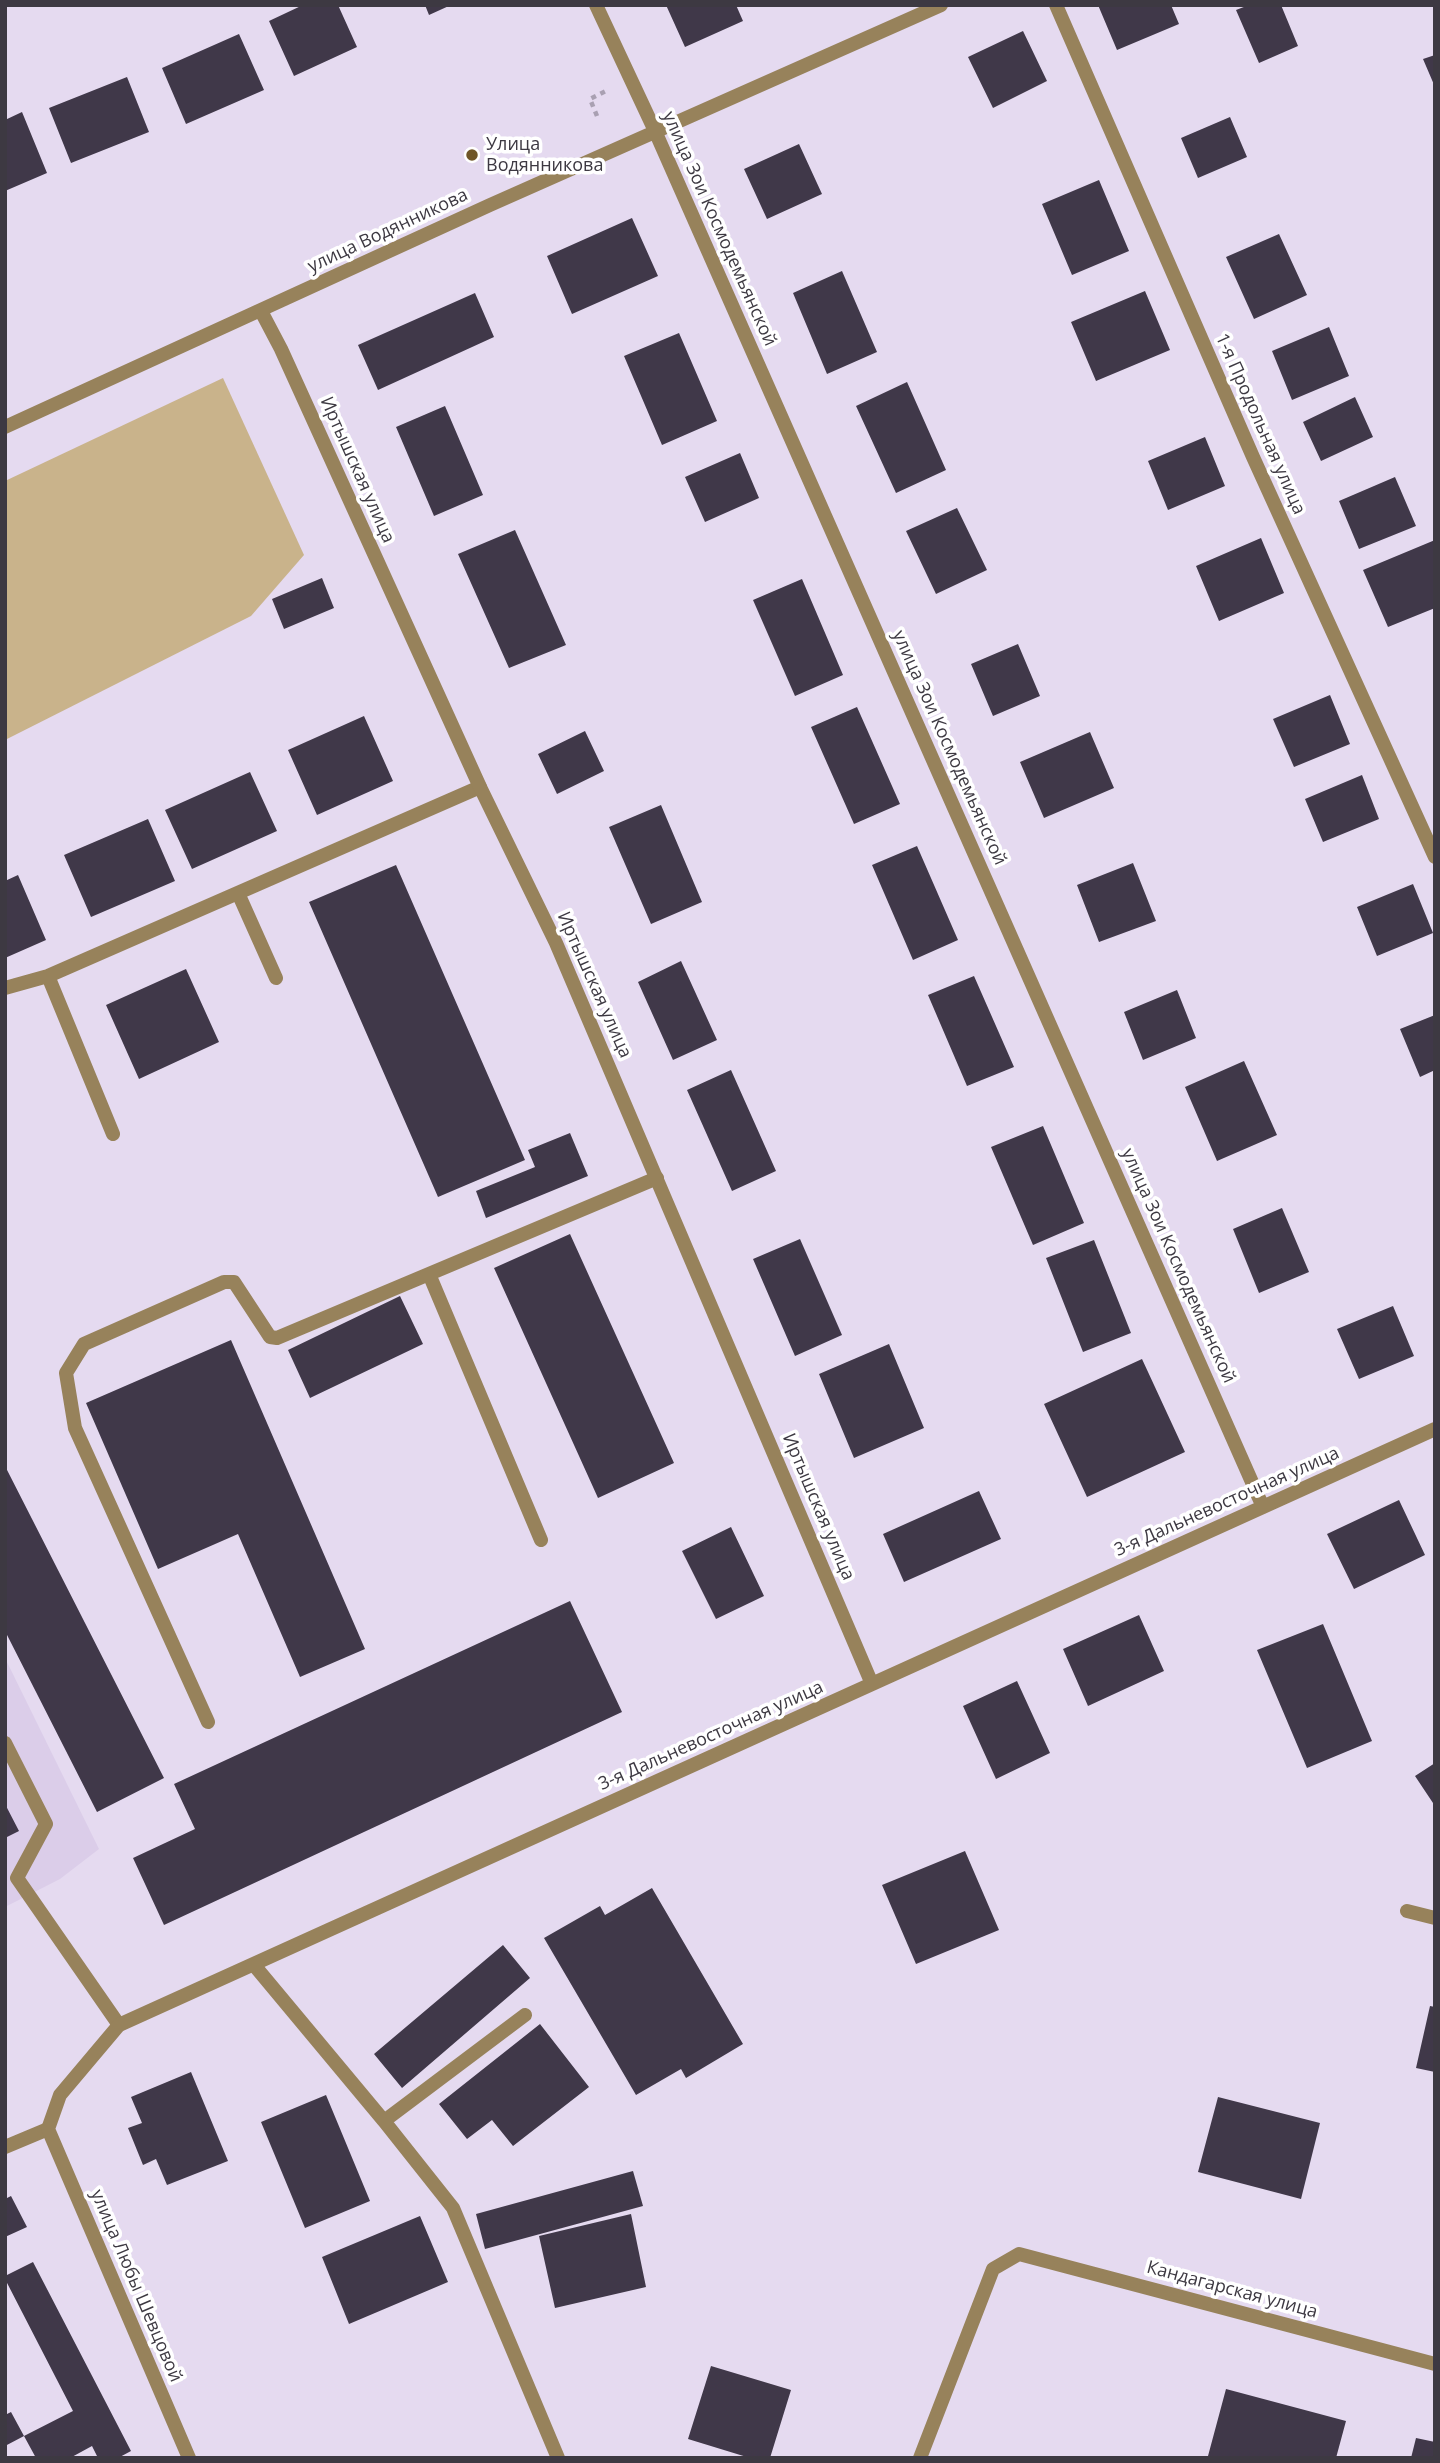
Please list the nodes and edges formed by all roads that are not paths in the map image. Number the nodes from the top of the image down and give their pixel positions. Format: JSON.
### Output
{"nodes":[{"id":1,"x":596,"y":5,"type":"edge"},
{"id":2,"x":941,"y":5,"type":"edge"},
{"id":3,"x":1056,"y":5,"type":"edge"},
{"id":4,"x":655,"y":131,"type":"junction"},
{"id":5,"x":261,"y":311,"type":"junction"},
{"id":6,"x":5,"y":427,"type":"edge"},
{"id":7,"x":480,"y":786,"type":"junction"},
{"id":8,"x":1435,"y":857,"type":"edge"},
{"id":9,"x":238,"y":893,"type":"junction"},
{"id":10,"x":48,"y":976,"type":"junction"},
{"id":11,"x":276,"y":978,"type":"dead end"},
{"id":12,"x":5,"y":988,"type":"edge"},
{"id":13,"x":113,"y":1134,"type":"dead end"},
{"id":14,"x":657,"y":1178,"type":"junction"},
{"id":15,"x":429,"y":1274,"type":"junction"},
{"id":16,"x":1435,"y":1429,"type":"edge"},
{"id":17,"x":1263,"y":1507,"type":"junction"},
{"id":18,"x":541,"y":1540,"type":"dead end"},
{"id":19,"x":872,"y":1684,"type":"junction"},
{"id":20,"x":208,"y":1722,"type":"dead end"},
{"id":21,"x":5,"y":1743,"type":"edge"},
{"id":22,"x":11,"y":1879,"type":"edge"},
{"id":23,"x":1407,"y":1910,"type":"dead end"},
{"id":24,"x":1435,"y":1918,"type":"edge"},
{"id":25,"x":254,"y":1965,"type":"junction"},
{"id":26,"x":525,"y":2015,"type":"dead end"},
{"id":27,"x":119,"y":2025,"type":"junction"},
{"id":28,"x":384,"y":2120,"type":"junction"},
{"id":29,"x":48,"y":2129,"type":"junction"},
{"id":30,"x":5,"y":2147,"type":"edge"},
{"id":31,"x":1435,"y":2364,"type":"edge"},
{"id":32,"x":189,"y":2458,"type":"edge"},
{"id":33,"x":558,"y":2458,"type":"edge"},
{"id":34,"x":920,"y":2458,"type":"edge"}],
"edges":[{"from":1,"to":4,"type":"street","name":"улица Зои Космодемьянской"},
{"from":2,"to":4,"type":"street","name":"улица Водянникова"},
{"from":3,"to":8,"type":"street","name":"1-я Продольная улица"},
{"from":4,"to":5,"type":"street","name":"улица Водянникова"},
{"from":4,"to":17,"type":"street","name":"улица Зои Космодемьянской"},
{"from":5,"to":6,"type":"street","name":"улица Водянникова"},
{"from":5,"to":7,"type":"street","name":"Иртышская улица"},
{"from":7,"to":9,"type":"street"},
{"from":7,"to":14,"type":"street","name":"Иртышская улица"},
{"from":9,"to":10,"type":"street"},
{"from":9,"to":11,"type":"street"},
{"from":10,"to":12,"type":"street"},
{"from":10,"to":13,"type":"street"},
{"from":14,"to":15,"type":"street"},
{"from":14,"to":19,"type":"street","name":"Иртышская улица"},
{"from":15,"to":18,"type":"street"},
{"from":15,"to":20,"type":"street"},
{"from":16,"to":17,"type":"street","name":"3-я Дальневосточная улица"},
{"from":17,"to":19,"type":"street","name":"3-я Дальневосточная улица"},
{"from":19,"to":25,"type":"street","name":"3-я Дальневосточная улица"},
{"from":21,"to":22,"type":"street"},
{"from":22,"to":27,"type":"street"},
{"from":23,"to":24,"type":"street"},
{"from":25,"to":27,"type":"street","name":"3-я Дальневосточная улица"},
{"from":25,"to":28,"type":"street"},
{"from":26,"to":28,"type":"street"},
{"from":27,"to":29,"type":"street","name":"3-я Дальневосточная улица"},
{"from":28,"to":33,"type":"street"},
{"from":29,"to":30,"type":"street"},
{"from":29,"to":32,"type":"street","name":"улица Любы Шевцовой"},
{"from":31,"to":34,"type":"street","name":"Кандагарская улица"}]}
